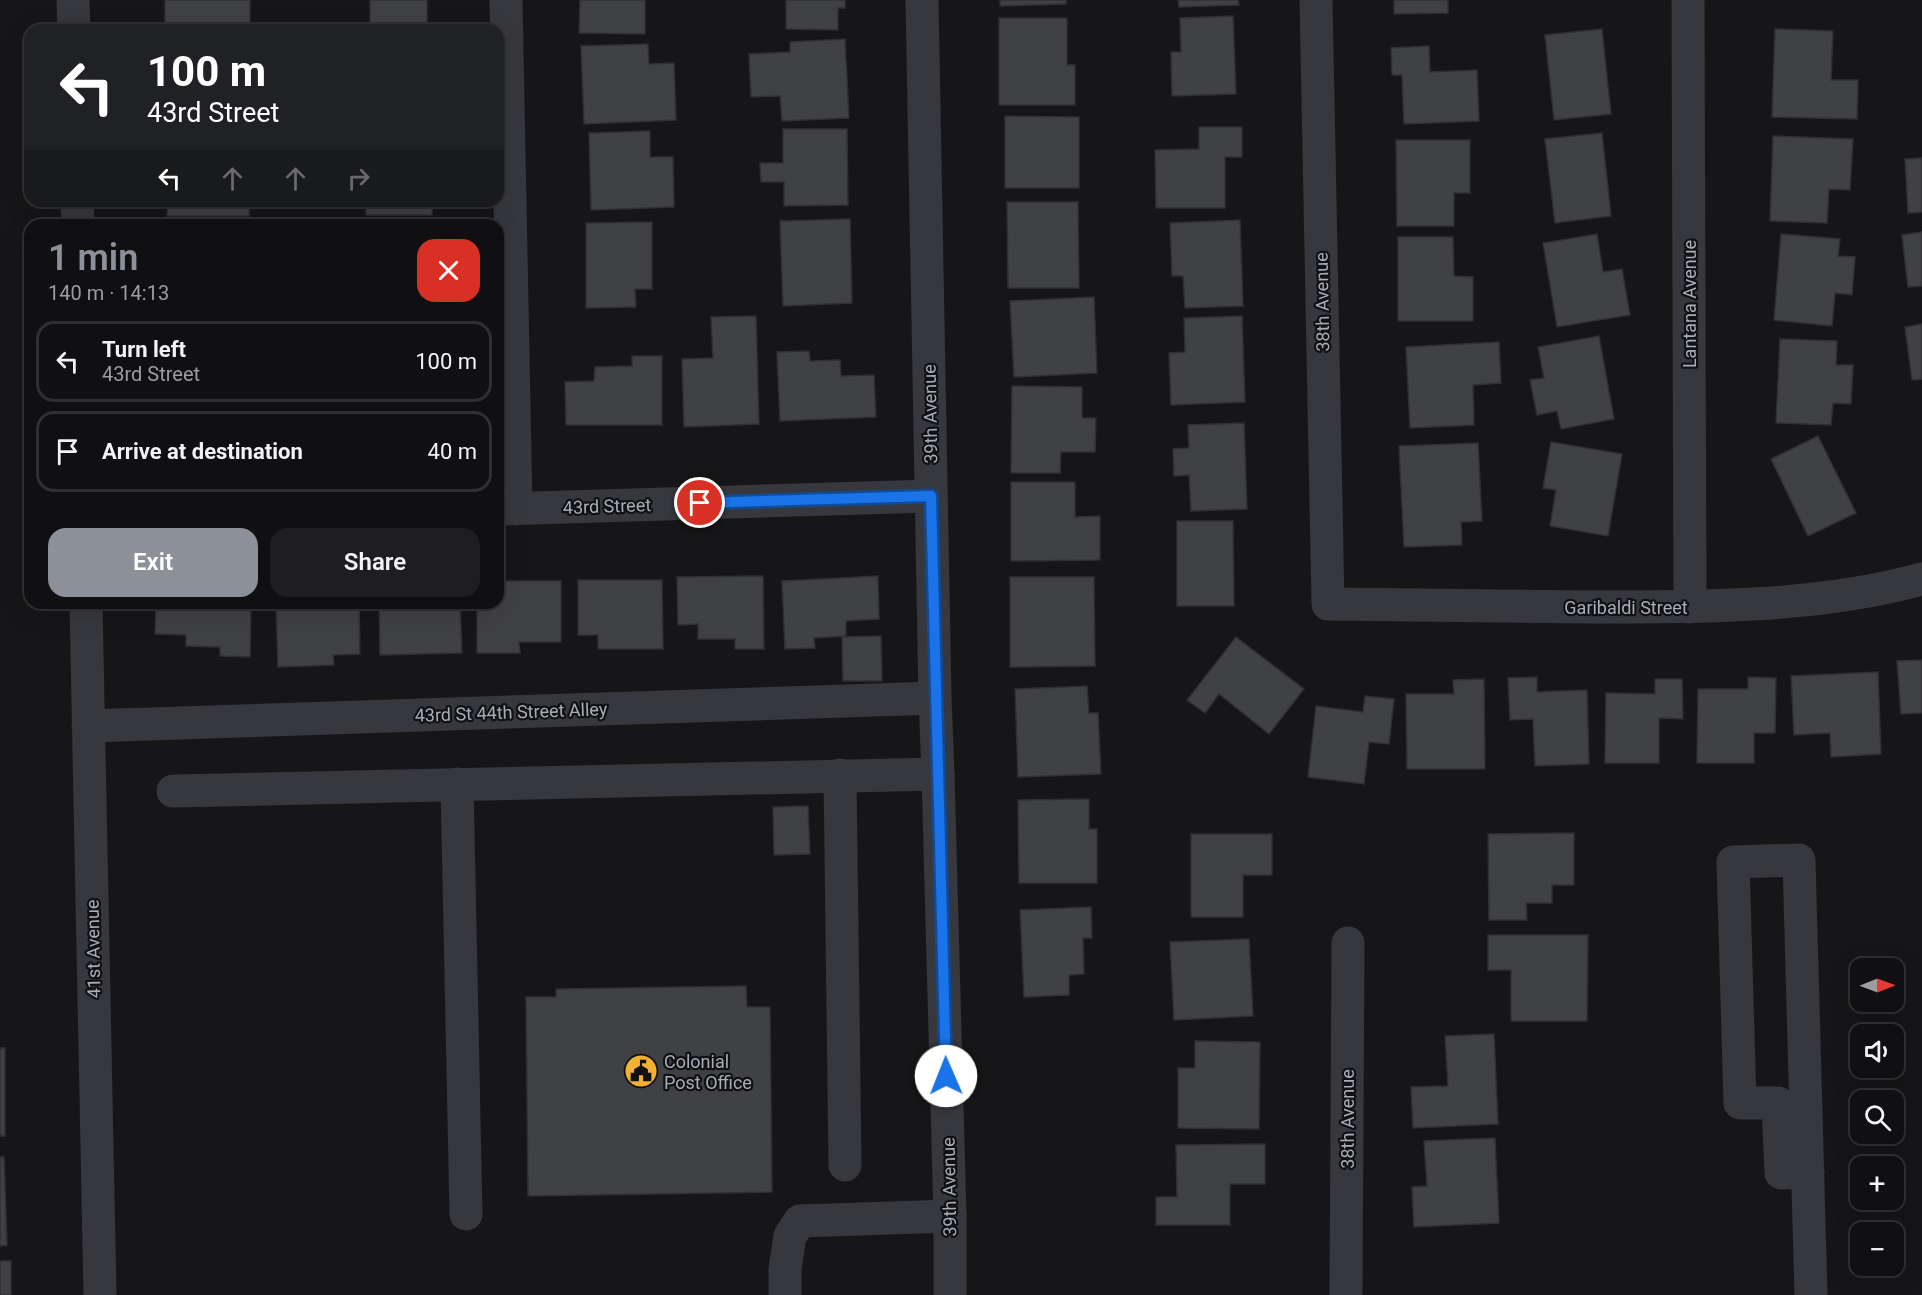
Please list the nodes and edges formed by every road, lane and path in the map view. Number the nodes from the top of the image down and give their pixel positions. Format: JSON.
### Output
{"nodes":[{"id":1,"x":73,"y":0,"type":"edge"},
{"id":2,"x":506,"y":0,"type":"edge"},
{"id":3,"x":922,"y":0,"type":"edge"},
{"id":4,"x":1316,"y":0,"type":"edge"},
{"id":5,"x":1688,"y":0,"type":"edge"},
{"id":6,"x":74,"y":24,"type":"edge"},
{"id":7,"x":931,"y":496,"type":"junction"},
{"id":8,"x":507,"y":509,"type":"edge"},
{"id":9,"x":1922,"y":579,"type":"edge"},
{"id":10,"x":1328,"y":604,"type":"joint"},
{"id":11,"x":1690,"y":607,"type":"junction"},
{"id":12,"x":86,"y":609,"type":"edge"},
{"id":13,"x":935,"y":698,"type":"junction"},
{"id":14,"x":88,"y":726,"type":"junction"},
{"id":15,"x":938,"y":774,"type":"junction"},
{"id":16,"x":840,"y":775,"type":"junction"},
{"id":17,"x":457,"y":784,"type":"junction"},
{"id":18,"x":172,"y":791,"type":"dead end"},
{"id":19,"x":1347,"y":943,"type":"dead end"},
{"id":20,"x":845,"y":1165,"type":"dead end"},
{"id":21,"x":1808,"y":1172,"type":"junction"},
{"id":22,"x":466,"y":1214,"type":"dead end"},
{"id":23,"x":950,"y":1216,"type":"junction"},
{"id":24,"x":100,"y":1295,"type":"edge"},
{"id":25,"x":785,"y":1295,"type":"edge"},
{"id":26,"x":950,"y":1295,"type":"edge"},
{"id":27,"x":1346,"y":1295,"type":"edge"},
{"id":28,"x":1811,"y":1295,"type":"edge"}],
"edges":[{"from":1,"to":6,"type":"street"},
{"from":2,"to":8,"type":"street"},
{"from":3,"to":7,"type":"street","name":"39th Avenue"},
{"from":4,"to":10,"type":"street","name":"38th Avenue"},
{"from":5,"to":11,"type":"street","name":"Lantana Avenue"},
{"from":7,"to":8,"type":"street","name":"43rd Street"},
{"from":7,"to":13,"type":"street","name":"39th Avenue"},
{"from":9,"to":11,"type":"street","name":"Garibaldi Street"},
{"from":10,"to":11,"type":"street","name":"Garibaldi Street"},
{"from":12,"to":14,"type":"street","name":"41st Avenue"},
{"from":13,"to":14,"type":"street","name":"43rd St 44th Street Alley"},
{"from":13,"to":15,"type":"street","name":"39th Avenue"},
{"from":14,"to":24,"type":"street","name":"41st Avenue"},
{"from":15,"to":16,"type":"street"},
{"from":15,"to":23,"type":"street","name":"39th Avenue"},
{"from":16,"to":17,"type":"street"},
{"from":16,"to":20,"type":"street"},
{"from":17,"to":18,"type":"street"},
{"from":17,"to":22,"type":"street"},
{"from":19,"to":27,"type":"street","name":"38th Avenue"},
{"from":21,"to":21,"type":"street"},
{"from":21,"to":28,"type":"street"},
{"from":23,"to":25,"type":"street"},
{"from":23,"to":26,"type":"street","name":"39th Avenue"}]}
